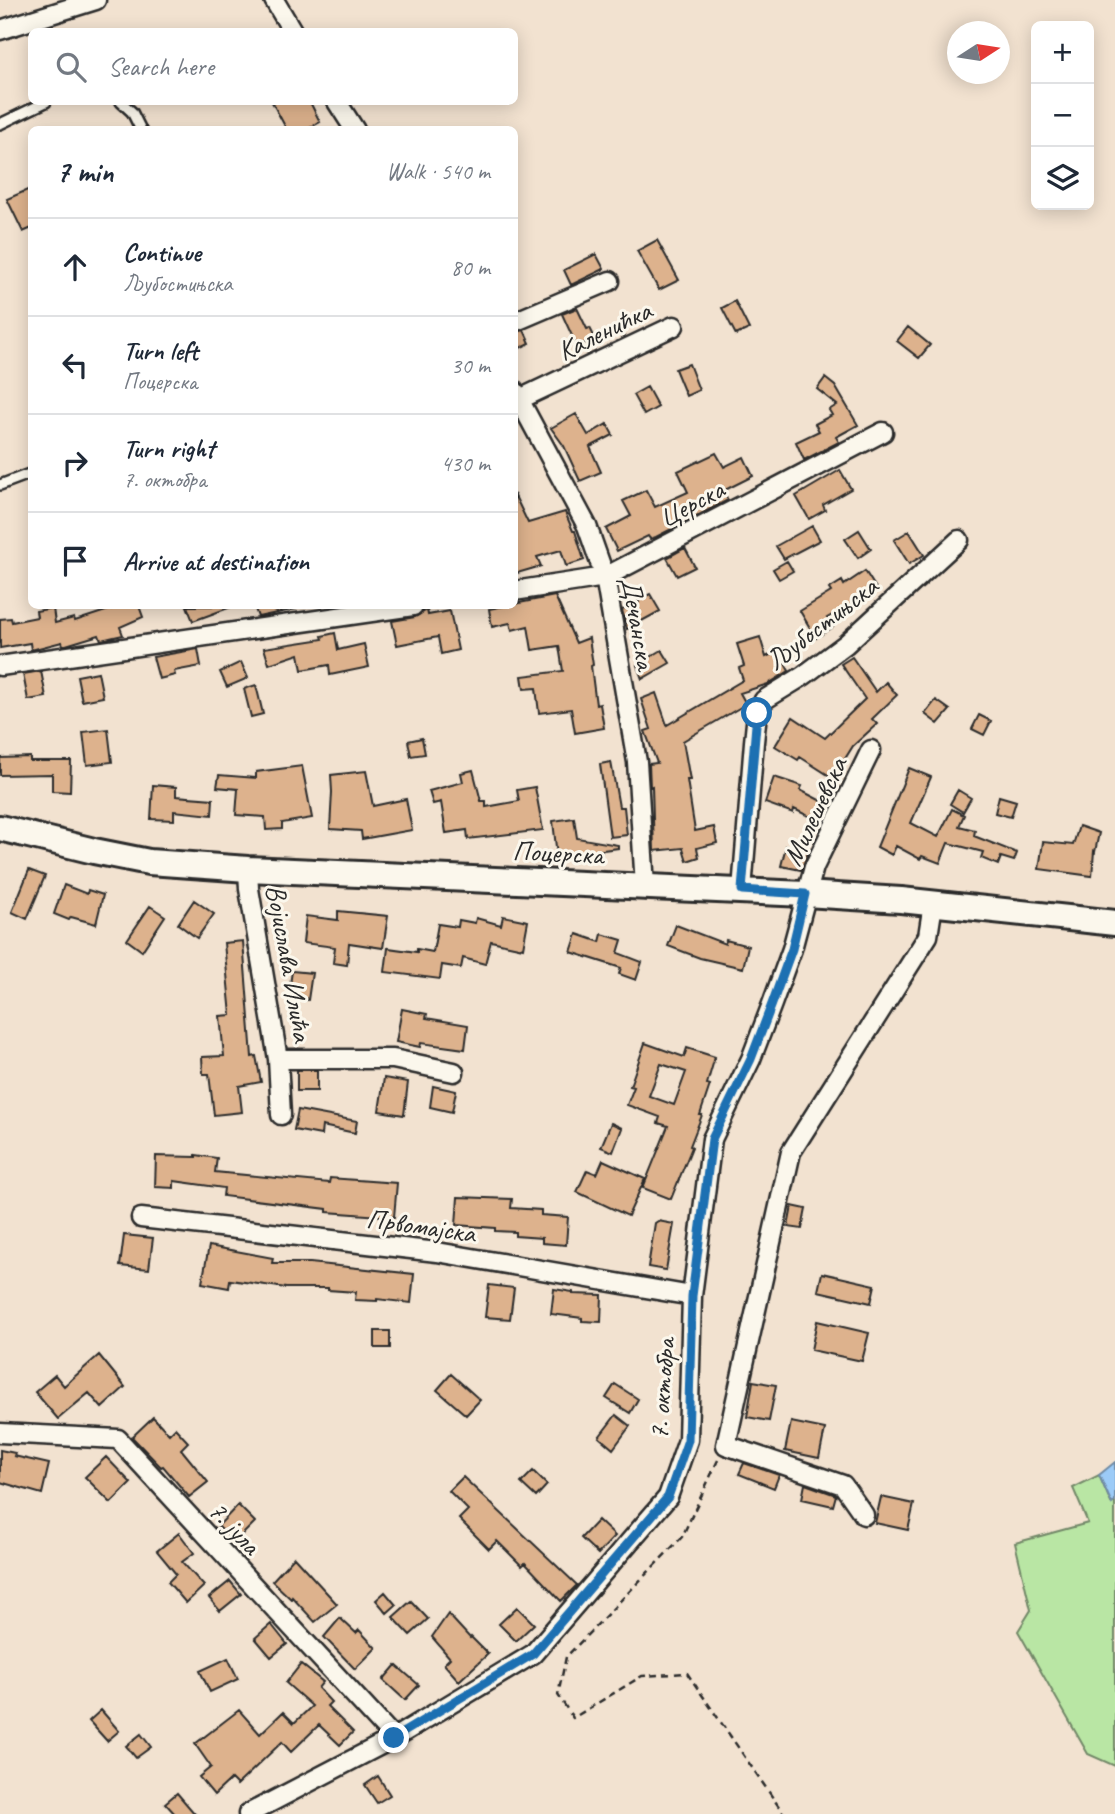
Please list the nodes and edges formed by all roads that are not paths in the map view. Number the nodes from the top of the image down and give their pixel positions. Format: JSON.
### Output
{"nodes":[{"id":1,"x":96,"y":0,"type":"edge"},
{"id":2,"x":274,"y":0,"type":"edge"},
{"id":3,"x":291,"y":28,"type":"edge"},
{"id":4,"x":0,"y":30,"type":"edge"},
{"id":5,"x":40,"y":105,"type":"edge"},
{"id":6,"x":124,"y":105,"type":"edge"},
{"id":7,"x":340,"y":105,"type":"edge"},
{"id":8,"x":0,"y":124,"type":"edge"},
{"id":9,"x":139,"y":126,"type":"edge"},
{"id":10,"x":353,"y":126,"type":"edge"},
{"id":11,"x":611,"y":281,"type":"dead end"},
{"id":12,"x":518,"y":320,"type":"edge"},
{"id":13,"x":674,"y":326,"type":"dead end"},
{"id":14,"x":518,"y":395,"type":"edge"},
{"id":15,"x":518,"y":397,"type":"edge"},
{"id":16,"x":883,"y":432,"type":"dead end"},
{"id":17,"x":28,"y":474,"type":"edge"},
{"id":18,"x":0,"y":485,"type":"edge"},
{"id":19,"x":959,"y":540,"type":"dead end"},
{"id":20,"x":605,"y":577,"type":"junction"},
{"id":21,"x":518,"y":590,"type":"edge"},
{"id":22,"x":392,"y":609,"type":"edge"},
{"id":23,"x":0,"y":666,"type":"edge"},
{"id":24,"x":871,"y":750,"type":"dead end"},
{"id":25,"x":0,"y":828,"type":"edge"},
{"id":26,"x":248,"y":869,"type":"junction"},
{"id":27,"x":645,"y":886,"type":"junction"},
{"id":28,"x":742,"y":890,"type":"junction"},
{"id":29,"x":805,"y":894,"type":"junction"},
{"id":30,"x":933,"y":904,"type":"junction"},
{"id":31,"x":1115,"y":923,"type":"edge"},
{"id":32,"x":278,"y":1059,"type":"junction"},
{"id":33,"x":454,"y":1072,"type":"dead end"},
{"id":34,"x":281,"y":1115,"type":"dead end"},
{"id":35,"x":141,"y":1218,"type":"dead end"},
{"id":36,"x":692,"y":1296,"type":"junction"},
{"id":37,"x":0,"y":1433,"type":"edge"},
{"id":38,"x":864,"y":1515,"type":"dead end"},
{"id":39,"x":394,"y":1738,"type":"junction"},
{"id":40,"x":248,"y":1814,"type":"edge"}],
"edges":[{"from":1,"to":4,"type":"street"},
{"from":2,"to":3,"type":"street"},
{"from":5,"to":8,"type":"lane"},
{"from":6,"to":9,"type":"lane"},
{"from":7,"to":10,"type":"street"},
{"from":11,"to":12,"type":"street"},
{"from":13,"to":14,"type":"street","name":"Каленићка"},
{"from":15,"to":20,"type":"street","name":"Дечанска"},
{"from":16,"to":20,"type":"street","name":"Церска"},
{"from":17,"to":18,"type":"lane"},
{"from":19,"to":28,"type":"street","name":"Љубостињска"},
{"from":20,"to":21,"type":"street","name":"Церска"},
{"from":20,"to":27,"type":"street","name":"Дечанска"},
{"from":22,"to":23,"type":"street"},
{"from":24,"to":29,"type":"street","name":"Милешевска"},
{"from":25,"to":26,"type":"main road","name":"Поцерска"},
{"from":26,"to":27,"type":"main road","name":"Поцерска"},
{"from":26,"to":32,"type":"street","name":"Војислава Илића"},
{"from":27,"to":28,"type":"main road","name":"Поцерска"},
{"from":28,"to":29,"type":"main road","name":"Поцерска"},
{"from":29,"to":30,"type":"main road","name":"Поцерска"},
{"from":29,"to":36,"type":"street","name":"7. октобра"},
{"from":30,"to":31,"type":"main road","name":"Поцерска"},
{"from":30,"to":38,"type":"street"},
{"from":32,"to":33,"type":"street","name":"Војислава Илића"},
{"from":32,"to":34,"type":"street"},
{"from":35,"to":36,"type":"street","name":"Првомајска"},
{"from":36,"to":39,"type":"street","name":"7. октобра"},
{"from":37,"to":39,"type":"street","name":"7. јула"},
{"from":39,"to":40,"type":"street","name":"7. октобра"}]}
